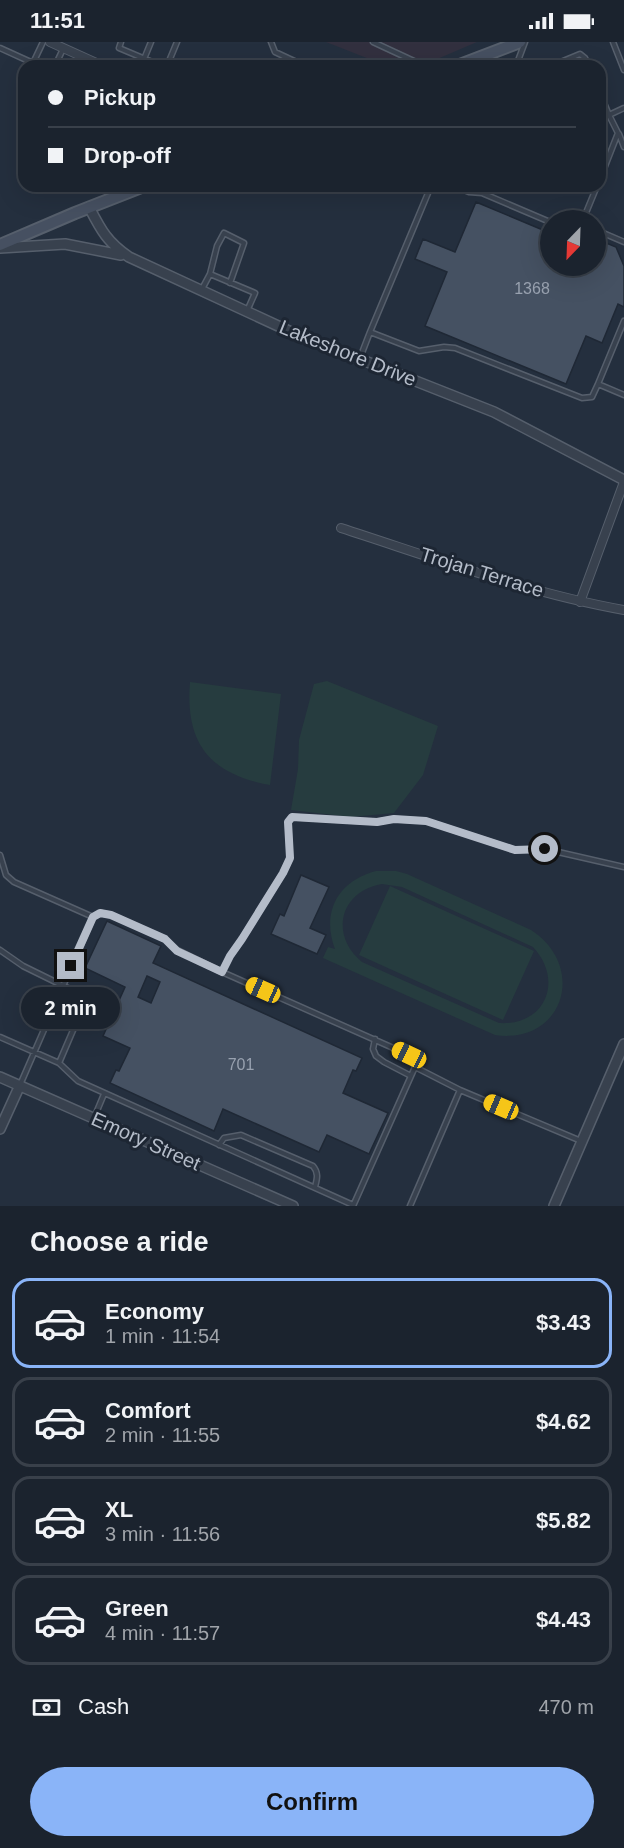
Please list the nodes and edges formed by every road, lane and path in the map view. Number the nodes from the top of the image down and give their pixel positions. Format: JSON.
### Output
{"nodes":[{"id":1,"x":43,"y":42,"type":"edge"},
{"id":2,"x":50,"y":42,"type":"edge"},
{"id":3,"x":121,"y":42,"type":"edge"},
{"id":4,"x":152,"y":42,"type":"edge"},
{"id":5,"x":177,"y":42,"type":"edge"},
{"id":6,"x":271,"y":42,"type":"edge"},
{"id":7,"x":373,"y":42,"type":"edge"},
{"id":8,"x":520,"y":42,"type":"edge"},
{"id":9,"x":525,"y":42,"type":"edge"},
{"id":10,"x":613,"y":42,"type":"edge"},
{"id":11,"x":0,"y":48,"type":"edge"},
{"id":12,"x":63,"y":48,"type":"junction"},
{"id":13,"x":284,"y":57,"type":"junction"},
{"id":14,"x":480,"y":58,"type":"junction"},
{"id":15,"x":144,"y":59,"type":"joint"},
{"id":16,"x":26,"y":60,"type":"edge"},
{"id":17,"x":34,"y":60,"type":"edge"},
{"id":18,"x":58,"y":60,"type":"edge"},
{"id":19,"x":90,"y":60,"type":"edge"},
{"id":20,"x":170,"y":60,"type":"edge"},
{"id":21,"x":283,"y":60,"type":"edge"},
{"id":22,"x":291,"y":60,"type":"edge"},
{"id":23,"x":412,"y":60,"type":"edge"},
{"id":24,"x":474,"y":60,"type":"edge"},
{"id":25,"x":484,"y":60,"type":"edge"},
{"id":26,"x":518,"y":60,"type":"edge"},
{"id":27,"x":566,"y":60,"type":"edge"},
{"id":28,"x":586,"y":60,"type":"edge"},
{"id":29,"x":624,"y":70,"type":"edge"},
{"id":30,"x":606,"y":108,"type":"edge"},
{"id":31,"x":624,"y":108,"type":"edge"},
{"id":32,"x":609,"y":115,"type":"junction"},
{"id":33,"x":606,"y":116,"type":"edge"},
{"id":34,"x":618,"y":134,"type":"junction"},
{"id":35,"x":624,"y":147,"type":"edge"},
{"id":36,"x":606,"y":163,"type":"edge"},
{"id":37,"x":128,"y":192,"type":"edge"},
{"id":38,"x":428,"y":192,"type":"edge"},
{"id":39,"x":469,"y":192,"type":"edge"},
{"id":40,"x":595,"y":192,"type":"edge"},
{"id":41,"x":486,"y":194,"type":"joint"},
{"id":42,"x":89,"y":207,"type":"junction"},
{"id":43,"x":587,"y":210,"type":"edge"},
{"id":44,"x":540,"y":218,"type":"edge"},
{"id":45,"x":606,"y":234,"type":"edge"},
{"id":46,"x":624,"y":242,"type":"edge"},
{"id":47,"x":0,"y":247,"type":"edge"},
{"id":48,"x":129,"y":257,"type":"junction"},
{"id":49,"x":210,"y":274,"type":"junction"},
{"id":50,"x":230,"y":283,"type":"junction"},
{"id":51,"x":202,"y":290,"type":"junction"},
{"id":52,"x":247,"y":311,"type":"junction"},
{"id":53,"x":624,"y":321,"type":"edge"},
{"id":54,"x":370,"y":332,"type":"junction"},
{"id":55,"x":360,"y":358,"type":"junction"},
{"id":56,"x":598,"y":384,"type":"junction"},
{"id":57,"x":624,"y":395,"type":"edge"},
{"id":58,"x":624,"y":481,"type":"edge"},
{"id":59,"x":341,"y":528,"type":"dead end"},
{"id":60,"x":580,"y":602,"type":"junction"},
{"id":61,"x":624,"y":610,"type":"edge"},
{"id":62,"x":0,"y":855,"type":"edge"},
{"id":63,"x":624,"y":867,"type":"edge"},
{"id":64,"x":93,"y":917,"type":"junction"},
{"id":65,"x":0,"y":950,"type":"edge"},
{"id":66,"x":222,"y":972,"type":"junction"},
{"id":67,"x":64,"y":986,"type":"junction"},
{"id":68,"x":0,"y":1037,"type":"edge"},
{"id":69,"x":375,"y":1039,"type":"junction"},
{"id":70,"x":624,"y":1044,"type":"edge"},
{"id":71,"x":34,"y":1053,"type":"junction"},
{"id":72,"x":59,"y":1063,"type":"junction"},
{"id":73,"x":415,"y":1067,"type":"junction"},
{"id":74,"x":411,"y":1076,"type":"junction"},
{"id":75,"x":0,"y":1077,"type":"edge"},
{"id":76,"x":20,"y":1086,"type":"junction"},
{"id":77,"x":460,"y":1090,"type":"junction"},
{"id":78,"x":104,"y":1094,"type":"junction"},
{"id":79,"x":94,"y":1118,"type":"junction"},
{"id":80,"x":0,"y":1129,"type":"edge"},
{"id":81,"x":582,"y":1142,"type":"junction"},
{"id":82,"x":219,"y":1145,"type":"junction"},
{"id":83,"x":315,"y":1187,"type":"junction"},
{"id":84,"x":276,"y":1203,"type":"edge"},
{"id":85,"x":293,"y":1206,"type":"edge"},
{"id":86,"x":353,"y":1206,"type":"edge"},
{"id":87,"x":410,"y":1206,"type":"edge"},
{"id":88,"x":554,"y":1206,"type":"edge"}],
"edges":[{"from":1,"to":17,"type":"lane"},
{"from":2,"to":12,"type":"street"},
{"from":3,"to":15,"type":"lane"},
{"from":4,"to":15,"type":"lane"},
{"from":5,"to":20,"type":"lane"},
{"from":6,"to":13,"type":"lane"},
{"from":7,"to":23,"type":"lane"},
{"from":8,"to":14,"type":"main road"},
{"from":9,"to":26,"type":"lane"},
{"from":10,"to":29,"type":"lane"},
{"from":11,"to":16,"type":"lane"},
{"from":12,"to":18,"type":"lane"},
{"from":12,"to":19,"type":"street"},
{"from":13,"to":21,"type":"lane"},
{"from":13,"to":22,"type":"lane"},
{"from":14,"to":24,"type":"main road"},
{"from":14,"to":25,"type":"lane"},
{"from":27,"to":28,"type":"lane"},
{"from":30,"to":32,"type":"lane"},
{"from":31,"to":32,"type":"lane"},
{"from":32,"to":33,"type":"lane"},
{"from":32,"to":34,"type":"lane"},
{"from":34,"to":35,"type":"lane"},
{"from":34,"to":36,"type":"lane"},
{"from":37,"to":42,"type":"main road"},
{"from":38,"to":54,"type":"lane"},
{"from":39,"to":41,"type":"lane"},
{"from":40,"to":43,"type":"lane"},
{"from":41,"to":44,"type":"lane"},
{"from":42,"to":47,"type":"main road"},
{"from":42,"to":48,"type":"street","name":"Lakeshore Drive"},
{"from":45,"to":46,"type":"lane"},
{"from":47,"to":48,"type":"street"},
{"from":48,"to":51,"type":"street","name":"Lakeshore Drive"},
{"from":49,"to":50,"type":"lane"},
{"from":49,"to":50,"type":"lane"},
{"from":49,"to":51,"type":"lane"},
{"from":50,"to":52,"type":"lane"},
{"from":51,"to":52,"type":"street","name":"Lakeshore Drive"},
{"from":52,"to":55,"type":"street","name":"Lakeshore Drive"},
{"from":53,"to":56,"type":"lane"},
{"from":54,"to":55,"type":"lane"},
{"from":54,"to":56,"type":"lane"},
{"from":55,"to":58,"type":"street","name":"Lakeshore Drive"},
{"from":56,"to":57,"type":"lane"},
{"from":58,"to":60,"type":"street"},
{"from":59,"to":60,"type":"street","name":"Trojan Terrace"},
{"from":60,"to":61,"type":"street","name":"Trojan Terrace"},
{"from":62,"to":64,"type":"lane"},
{"from":63,"to":66,"type":"lane"},
{"from":64,"to":66,"type":"lane"},
{"from":64,"to":67,"type":"lane"},
{"from":65,"to":67,"type":"lane"},
{"from":66,"to":69,"type":"lane"},
{"from":67,"to":71,"type":"lane"},
{"from":67,"to":72,"type":"lane"},
{"from":68,"to":71,"type":"lane"},
{"from":69,"to":73,"type":"lane"},
{"from":69,"to":74,"type":"lane"},
{"from":70,"to":81,"type":"street"},
{"from":71,"to":72,"type":"lane"},
{"from":71,"to":76,"type":"lane"},
{"from":72,"to":78,"type":"lane"},
{"from":73,"to":74,"type":"lane"},
{"from":73,"to":77,"type":"lane"},
{"from":74,"to":86,"type":"lane"},
{"from":75,"to":76,"type":"street","name":"Emory Street"},
{"from":76,"to":79,"type":"street","name":"Emory Street"},
{"from":76,"to":80,"type":"street"},
{"from":77,"to":81,"type":"lane"},
{"from":77,"to":87,"type":"lane"},
{"from":78,"to":79,"type":"lane"},
{"from":78,"to":82,"type":"lane"},
{"from":79,"to":84,"type":"street","name":"Emory Street"},
{"from":81,"to":88,"type":"street"},
{"from":82,"to":83,"type":"lane"},
{"from":82,"to":83,"type":"lane"},
{"from":83,"to":86,"type":"lane"},
{"from":84,"to":85,"type":"street","name":"Emory Street"}]}
